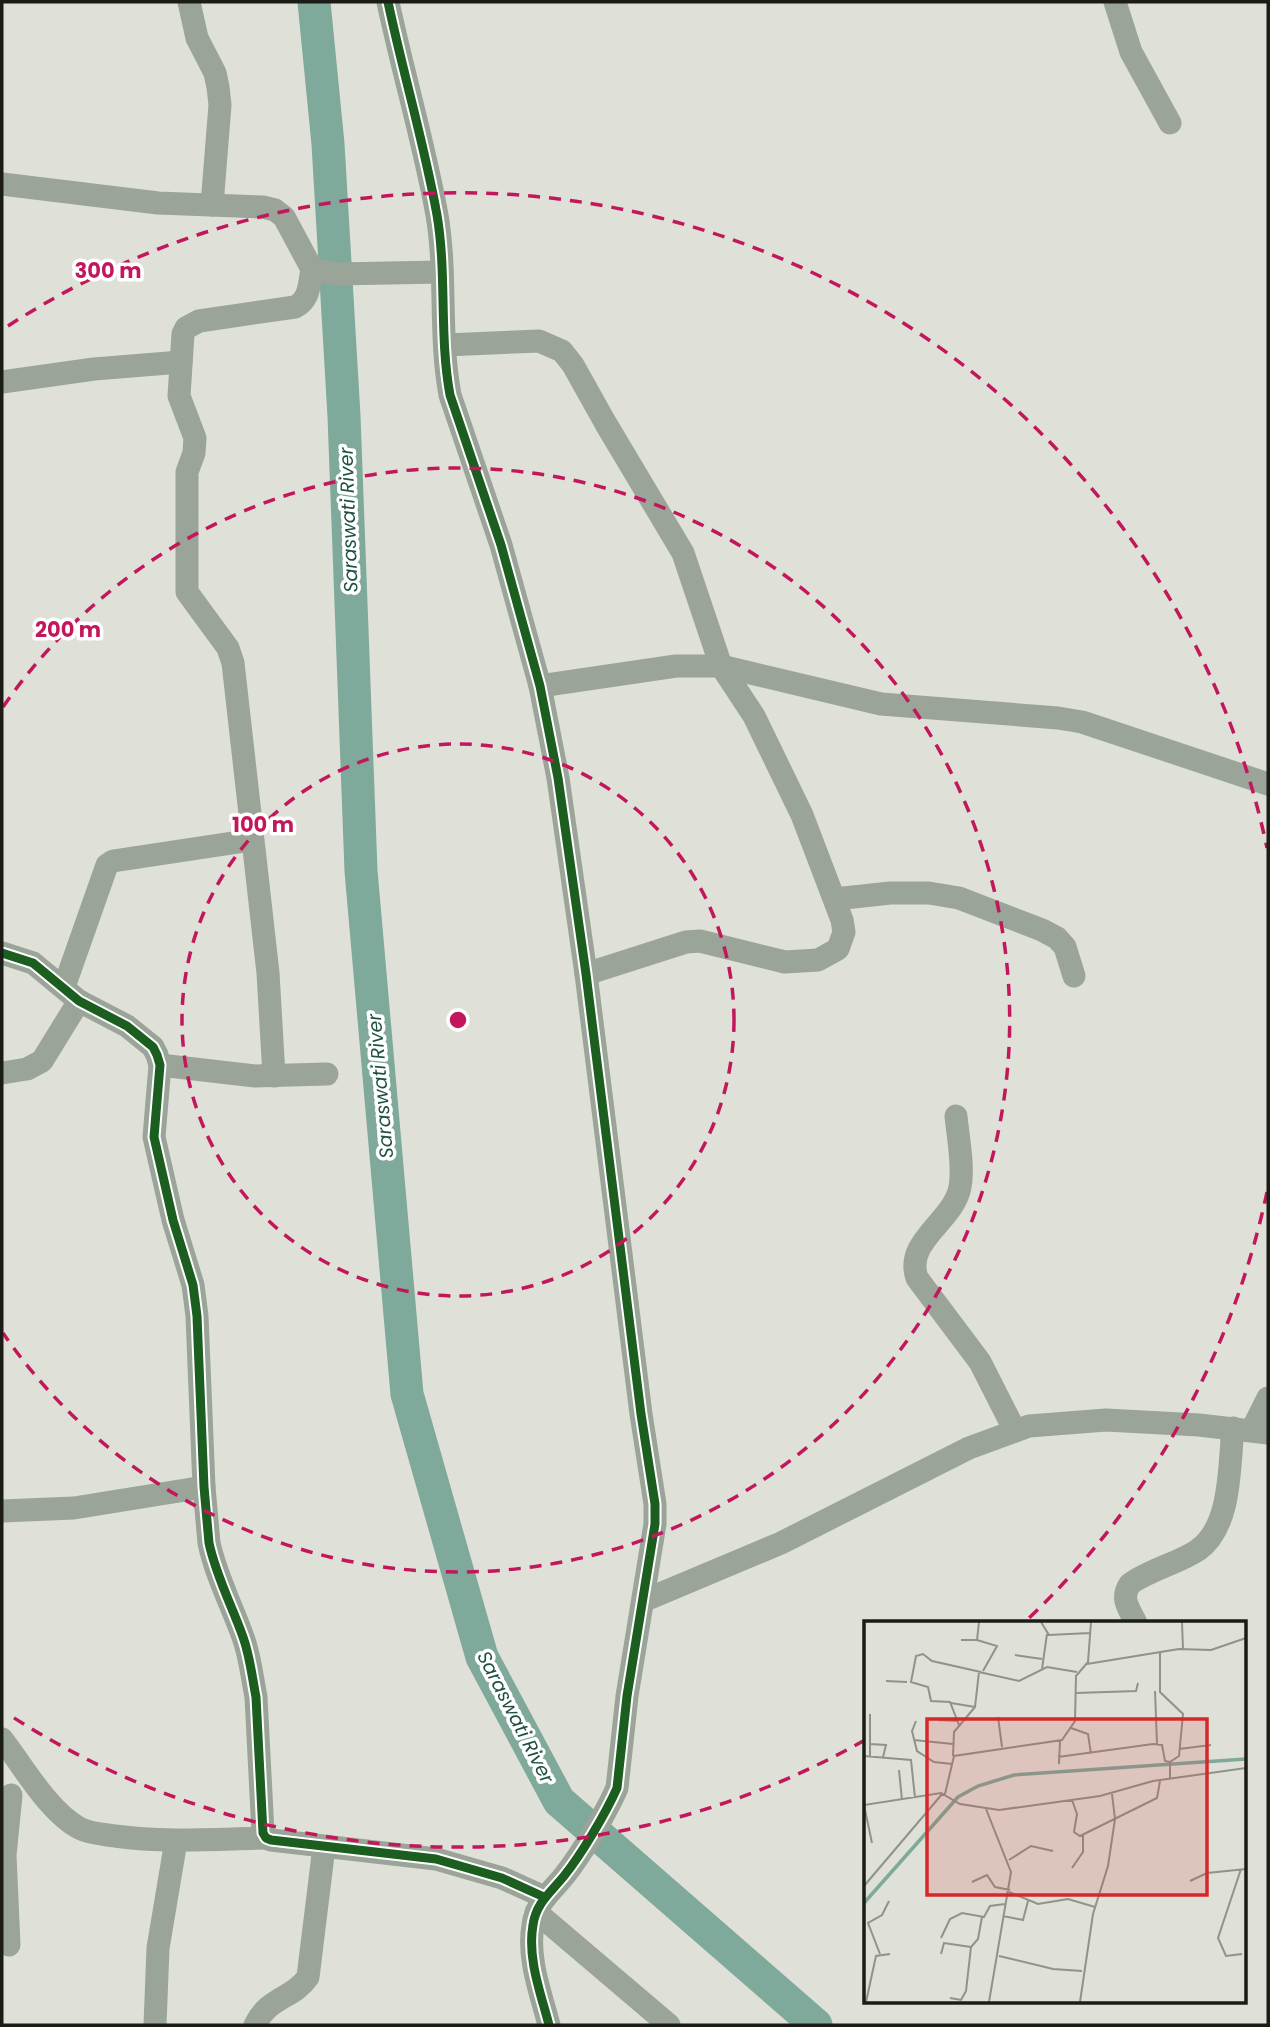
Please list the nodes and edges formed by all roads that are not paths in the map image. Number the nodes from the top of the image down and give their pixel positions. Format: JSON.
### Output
{"nodes":[{"id":1,"x":189,"y":2,"type":"edge"},
{"id":2,"x":387,"y":2,"type":"edge"},
{"id":3,"x":1115,"y":2,"type":"edge"},
{"id":4,"x":1170,"y":123,"type":"dead end"},
{"id":5,"x":2,"y":184,"type":"edge"},
{"id":6,"x":212,"y":205,"type":"junction"},
{"id":7,"x":312,"y":269,"type":"junction"},
{"id":8,"x":442,"y":272,"type":"junction"},
{"id":9,"x":445,"y":345,"type":"junction"},
{"id":10,"x":181,"y":362,"type":"junction"},
{"id":11,"x":2,"y":382,"type":"edge"},
{"id":12,"x":721,"y":666,"type":"junction"},
{"id":13,"x":540,"y":686,"type":"junction"},
{"id":14,"x":1268,"y":785,"type":"edge"},
{"id":15,"x":252,"y":840,"type":"junction"},
{"id":16,"x":835,"y":899,"type":"junction"},
{"id":17,"x":2,"y":953,"type":"edge"},
{"id":18,"x":586,"y":975,"type":"junction"},
{"id":19,"x":1074,"y":976,"type":"dead end"},
{"id":20,"x":72,"y":994,"type":"junction"},
{"id":21,"x":160,"y":1065,"type":"junction"},
{"id":22,"x":2,"y":1073,"type":"edge"},
{"id":23,"x":327,"y":1074,"type":"dead end"},
{"id":24,"x":274,"y":1076,"type":"junction"},
{"id":25,"x":956,"y":1116,"type":"dead end"},
{"id":26,"x":1268,"y":1398,"type":"edge"},
{"id":27,"x":1251,"y":1430,"type":"edge"},
{"id":28,"x":1015,"y":1431,"type":"junction"},
{"id":29,"x":204,"y":1487,"type":"junction"},
{"id":30,"x":2,"y":1511,"type":"edge"},
{"id":31,"x":643,"y":1601,"type":"junction"},
{"id":32,"x":1135,"y":1621,"type":"edge"},
{"id":33,"x":2,"y":1739,"type":"edge"},
{"id":34,"x":7,"y":1795,"type":"edge"},
{"id":35,"x":46,"y":1797,"type":"junction"},
{"id":36,"x":265,"y":1838,"type":"junction"},
{"id":37,"x":176,"y":1841,"type":"junction"},
{"id":38,"x":324,"y":1847,"type":"junction"},
{"id":39,"x":540,"y":1904,"type":"junction"},
{"id":40,"x":9,"y":1945,"type":"dead end"},
{"id":41,"x":155,"y":2025,"type":"edge"},
{"id":42,"x":255,"y":2025,"type":"edge"},
{"id":43,"x":549,"y":2025,"type":"edge"},
{"id":44,"x":669,"y":2025,"type":"edge"}],
"edges":[{"from":1,"to":6,"type":"street"},
{"from":2,"to":8,"type":"street"},
{"from":3,"to":4,"type":"street"},
{"from":5,"to":6,"type":"street"},
{"from":6,"to":7,"type":"street"},
{"from":7,"to":8,"type":"street"},
{"from":7,"to":10,"type":"street"},
{"from":8,"to":9,"type":"street"},
{"from":9,"to":12,"type":"street"},
{"from":9,"to":13,"type":"street"},
{"from":10,"to":11,"type":"street"},
{"from":10,"to":15,"type":"street"},
{"from":12,"to":13,"type":"street"},
{"from":12,"to":14,"type":"street"},
{"from":12,"to":16,"type":"street"},
{"from":13,"to":18,"type":"street"},
{"from":15,"to":20,"type":"street"},
{"from":15,"to":24,"type":"street"},
{"from":16,"to":18,"type":"street"},
{"from":16,"to":19,"type":"street"},
{"from":17,"to":20,"type":"street"},
{"from":18,"to":31,"type":"street"},
{"from":20,"to":21,"type":"street"},
{"from":20,"to":22,"type":"street"},
{"from":21,"to":24,"type":"street"},
{"from":21,"to":29,"type":"street"},
{"from":23,"to":24,"type":"street"},
{"from":25,"to":28,"type":"street"},
{"from":26,"to":27,"type":"street"},
{"from":27,"to":28,"type":"street"},
{"from":27,"to":32,"type":"street"},
{"from":28,"to":31,"type":"street"},
{"from":29,"to":30,"type":"street"},
{"from":29,"to":36,"type":"street"},
{"from":31,"to":39,"type":"street"},
{"from":33,"to":35,"type":"street"},
{"from":34,"to":35,"type":"street"},
{"from":34,"to":40,"type":"street"},
{"from":35,"to":37,"type":"street"},
{"from":36,"to":37,"type":"street"},
{"from":36,"to":38,"type":"street"},
{"from":37,"to":41,"type":"street"},
{"from":38,"to":39,"type":"street"},
{"from":38,"to":42,"type":"street"},
{"from":39,"to":43,"type":"street"},
{"from":39,"to":44,"type":"street"}]}
